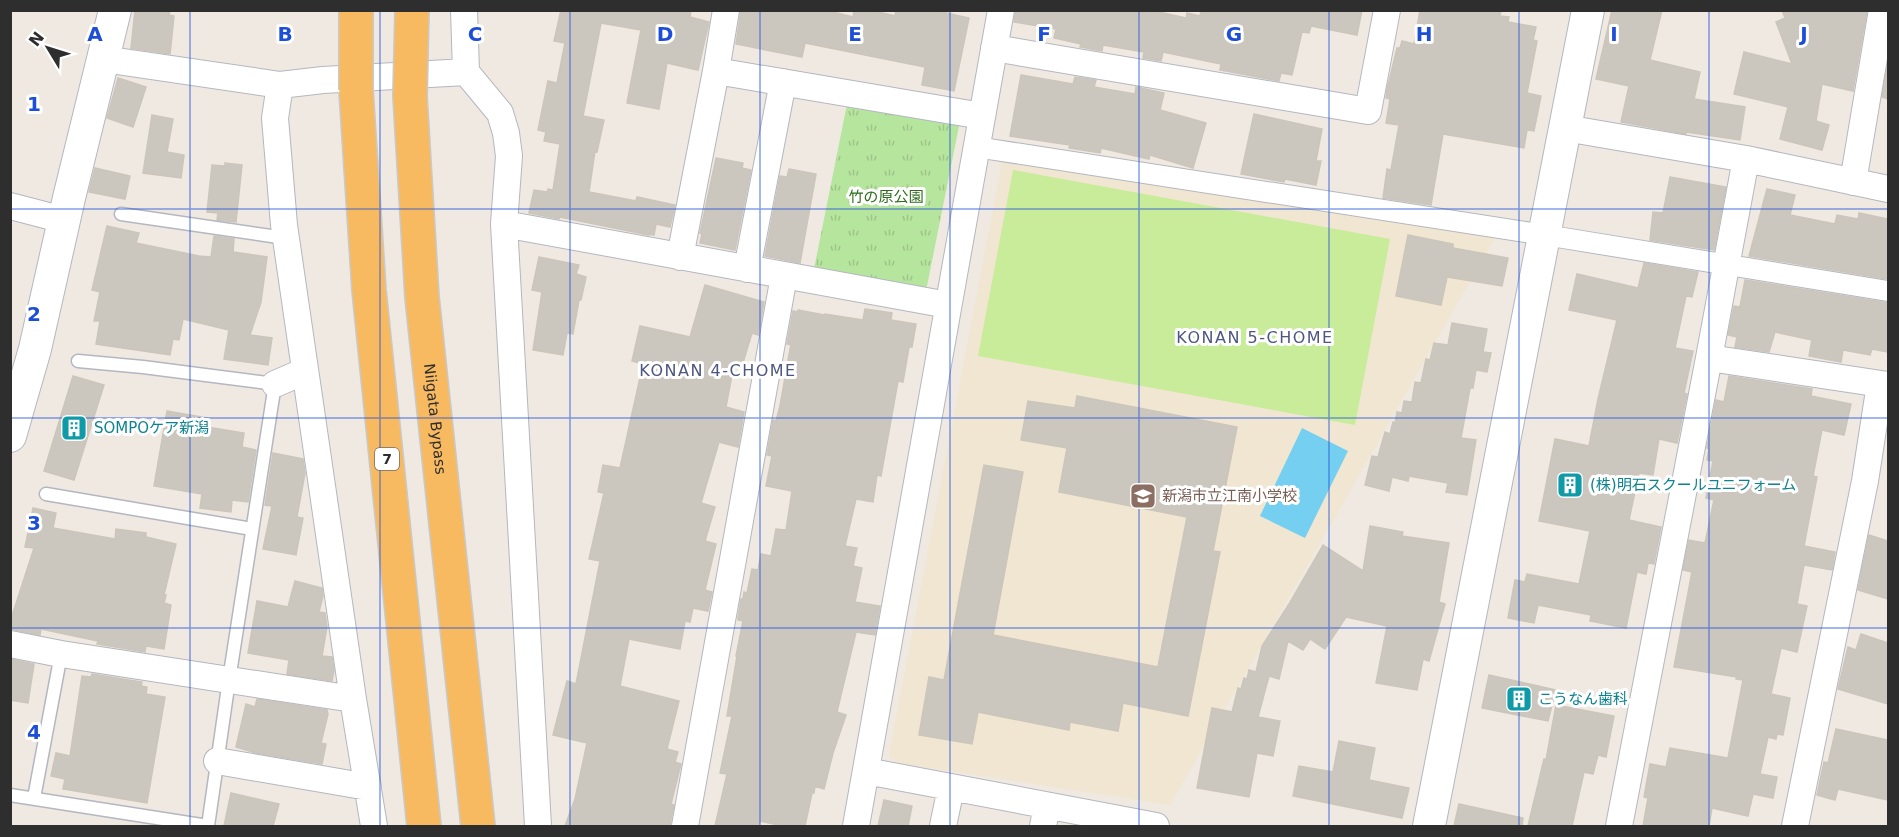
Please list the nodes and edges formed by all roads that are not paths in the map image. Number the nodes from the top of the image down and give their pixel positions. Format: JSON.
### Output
{"nodes":[{"id":1,"x":115,"y":10,"type":"edge"},
{"id":2,"x":357,"y":10,"type":"edge"},
{"id":3,"x":412,"y":10,"type":"edge"},
{"id":4,"x":464,"y":10,"type":"edge"},
{"id":5,"x":726,"y":10,"type":"edge"},
{"id":6,"x":1000,"y":10,"type":"edge"},
{"id":7,"x":1387,"y":10,"type":"edge"},
{"id":8,"x":1588,"y":10,"type":"edge"},
{"id":9,"x":1882,"y":10,"type":"edge"},
{"id":10,"x":994,"y":48,"type":"junction"},
{"id":11,"x":103,"y":59,"type":"junction"},
{"id":12,"x":716,"y":71,"type":"junction"},
{"id":13,"x":465,"y":72,"type":"junction"},
{"id":14,"x":783,"y":82,"type":"junction"},
{"id":15,"x":280,"y":85,"type":"junction"},
{"id":16,"x":982,"y":116,"type":"junction"},
{"id":17,"x":1565,"y":128,"type":"junction"},
{"id":18,"x":976,"y":147,"type":"junction"},
{"id":19,"x":1746,"y":159,"type":"junction"},
{"id":20,"x":1853,"y":182,"type":"junction"},
{"id":21,"x":1888,"y":189,"type":"edge"},
{"id":22,"x":10,"y":206,"type":"edge"},
{"id":23,"x":121,"y":214,"type":"dead end"},
{"id":24,"x":64,"y":220,"type":"junction"},
{"id":25,"x":504,"y":224,"type":"junction"},
{"id":26,"x":1545,"y":235,"type":"junction"},
{"id":27,"x":285,"y":238,"type":"junction"},
{"id":28,"x":680,"y":257,"type":"junction"},
{"id":29,"x":1725,"y":264,"type":"junction"},
{"id":30,"x":747,"y":269,"type":"junction"},
{"id":31,"x":784,"y":276,"type":"junction"},
{"id":32,"x":1888,"y":291,"type":"edge"},
{"id":33,"x":948,"y":305,"type":"junction"},
{"id":34,"x":1709,"y":358,"type":"junction"},
{"id":35,"x":78,"y":361,"type":"dead end"},
{"id":36,"x":305,"y":371,"type":"junction"},
{"id":37,"x":275,"y":384,"type":"junction"},
{"id":38,"x":1884,"y":384,"type":"edge"},
{"id":39,"x":10,"y":436,"type":"edge"},
{"id":40,"x":46,"y":494,"type":"dead end"},
{"id":41,"x":252,"y":529,"type":"junction"},
{"id":42,"x":10,"y":644,"type":"edge"},
{"id":43,"x":61,"y":654,"type":"junction"},
{"id":44,"x":229,"y":680,"type":"junction"},
{"id":45,"x":353,"y":699,"type":"junction"},
{"id":46,"x":217,"y":761,"type":"junction"},
{"id":47,"x":866,"y":771,"type":"junction"},
{"id":48,"x":368,"y":787,"type":"junction"},
{"id":49,"x":951,"y":788,"type":"junction"},
{"id":50,"x":10,"y":795,"type":"edge"},
{"id":51,"x":34,"y":798,"type":"junction"},
{"id":52,"x":1045,"y":816,"type":"edge"},
{"id":53,"x":208,"y":826,"type":"edge"},
{"id":54,"x":374,"y":826,"type":"edge"},
{"id":55,"x":424,"y":826,"type":"edge"},
{"id":56,"x":478,"y":826,"type":"edge"},
{"id":57,"x":538,"y":826,"type":"edge"},
{"id":58,"x":685,"y":826,"type":"edge"},
{"id":59,"x":856,"y":826,"type":"edge"},
{"id":60,"x":943,"y":826,"type":"edge"},
{"id":61,"x":1156,"y":826,"type":"edge"},
{"id":62,"x":1429,"y":826,"type":"edge"},
{"id":63,"x":1619,"y":826,"type":"edge"},
{"id":64,"x":1796,"y":826,"type":"edge"}],
"edges":[{"from":1,"to":11,"type":"street"},
{"from":2,"to":55,"type":"highway","number":"7","bridge":true},
{"from":3,"to":56,"type":"highway","name":"Niigata Bypass","bridge":true},
{"from":4,"to":13,"type":"street"},
{"from":5,"to":12,"type":"street"},
{"from":6,"to":10,"type":"street"},
{"from":7,"to":10,"type":"street"},
{"from":8,"to":17,"type":"street"},
{"from":9,"to":20,"type":"street"},
{"from":10,"to":16,"type":"street"},
{"from":11,"to":15,"type":"street"},
{"from":11,"to":24,"type":"street"},
{"from":12,"to":14,"type":"street"},
{"from":12,"to":28,"type":"street"},
{"from":13,"to":15,"type":"street"},
{"from":13,"to":25,"type":"street"},
{"from":14,"to":16,"type":"street"},
{"from":14,"to":30,"type":"street"},
{"from":15,"to":27,"type":"street"},
{"from":16,"to":18,"type":"street"},
{"from":17,"to":19,"type":"street"},
{"from":17,"to":26,"type":"street"},
{"from":18,"to":26,"type":"street"},
{"from":18,"to":33,"type":"street"},
{"from":19,"to":20,"type":"street"},
{"from":19,"to":29,"type":"street"},
{"from":20,"to":21,"type":"street"},
{"from":22,"to":24,"type":"street"},
{"from":23,"to":27,"type":"lane"},
{"from":24,"to":39,"type":"street"},
{"from":25,"to":28,"type":"street"},
{"from":25,"to":57,"type":"street"},
{"from":26,"to":29,"type":"street"},
{"from":26,"to":62,"type":"street"},
{"from":27,"to":36,"type":"street"},
{"from":28,"to":30,"type":"street"},
{"from":29,"to":32,"type":"street"},
{"from":29,"to":34,"type":"street"},
{"from":30,"to":31,"type":"street"},
{"from":31,"to":33,"type":"street"},
{"from":31,"to":58,"type":"street"},
{"from":33,"to":47,"type":"street"},
{"from":34,"to":38,"type":"street"},
{"from":34,"to":63,"type":"street"},
{"from":35,"to":37,"type":"lane"},
{"from":36,"to":37,"type":"street"},
{"from":36,"to":45,"type":"street"},
{"from":37,"to":41,"type":"lane"},
{"from":38,"to":64,"type":"street"},
{"from":40,"to":41,"type":"lane"},
{"from":41,"to":44,"type":"lane"},
{"from":42,"to":43,"type":"street"},
{"from":43,"to":44,"type":"street"},
{"from":43,"to":51,"type":"lane"},
{"from":44,"to":45,"type":"street"},
{"from":44,"to":46,"type":"lane"},
{"from":45,"to":48,"type":"street"},
{"from":46,"to":48,"type":"street"},
{"from":46,"to":53,"type":"lane"},
{"from":47,"to":49,"type":"street"},
{"from":47,"to":59,"type":"street"},
{"from":48,"to":54,"type":"street"},
{"from":49,"to":52,"type":"street"},
{"from":49,"to":60,"type":"street"},
{"from":50,"to":51,"type":"lane"},
{"from":51,"to":53,"type":"lane"},
{"from":52,"to":61,"type":"street"}]}
